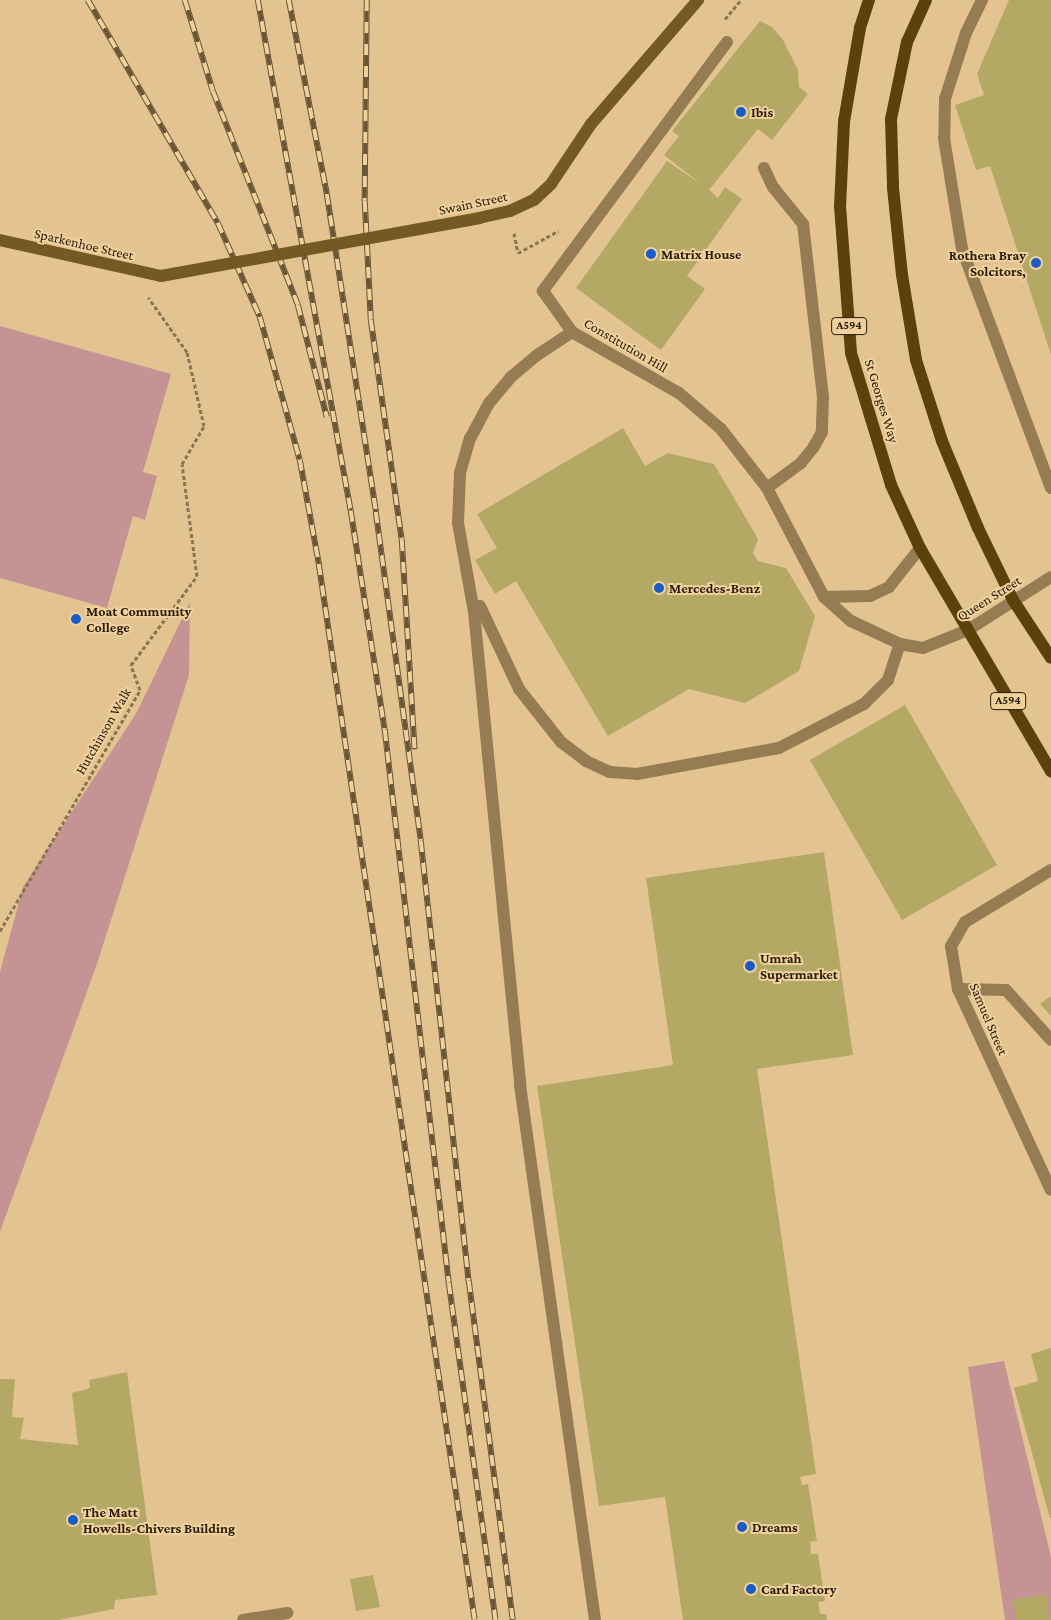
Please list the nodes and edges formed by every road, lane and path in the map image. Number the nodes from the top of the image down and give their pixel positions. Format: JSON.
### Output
{"nodes":[{"id":1,"x":698,"y":0,"type":"edge"},
{"id":2,"x":741,"y":0,"type":"edge"},
{"id":3,"x":869,"y":0,"type":"edge"},
{"id":4,"x":926,"y":0,"type":"edge"},
{"id":5,"x":982,"y":0,"type":"edge"},
{"id":6,"x":722,"y":23,"type":"dead end"},
{"id":7,"x":727,"y":42,"type":"dead end"},
{"id":8,"x":764,"y":168,"type":"dead end"},
{"id":9,"x":560,"y":230,"type":"dead end"},
{"id":10,"x":0,"y":240,"type":"edge"},
{"id":11,"x":518,"y":253,"type":"dead end"},
{"id":12,"x":129,"y":270,"type":"junction"},
{"id":13,"x":161,"y":276,"type":"joint"},
{"id":14,"x":572,"y":332,"type":"junction"},
{"id":15,"x":767,"y":488,"type":"junction"},
{"id":16,"x":1051,"y":488,"type":"edge"},
{"id":17,"x":920,"y":548,"type":"junction"},
{"id":18,"x":1051,"y":577,"type":"edge"},
{"id":19,"x":824,"y":597,"type":"junction"},
{"id":20,"x":1013,"y":600,"type":"junction"},
{"id":21,"x":474,"y":612,"type":"junction"},
{"id":22,"x":968,"y":630,"type":"junction"},
{"id":23,"x":900,"y":644,"type":"junction"},
{"id":24,"x":1051,"y":658,"type":"edge"},
{"id":25,"x":1051,"y":771,"type":"edge"},
{"id":26,"x":1051,"y":870,"type":"edge"},
{"id":27,"x":0,"y":931,"type":"edge"},
{"id":28,"x":958,"y":989,"type":"junction"},
{"id":29,"x":1051,"y":1040,"type":"edge"},
{"id":30,"x":1051,"y":1190,"type":"edge"},
{"id":31,"x":287,"y":1613,"type":"dead end"},
{"id":32,"x":243,"y":1620,"type":"edge"},
{"id":33,"x":595,"y":1620,"type":"edge"}],
"edges":[{"from":1,"to":13,"type":"street","name":"Swain Street","bridge":true},
{"from":2,"to":6,"type":"path"},
{"from":3,"to":17,"type":"main road","name":"St Georges Way","number":"A594"},
{"from":4,"to":20,"type":"main road"},
{"from":5,"to":16,"type":"street"},
{"from":7,"to":14,"type":"street","name":"Constitution Hill"},
{"from":8,"to":15,"type":"street"},
{"from":9,"to":11,"type":"path"},
{"from":10,"to":12,"type":"street","name":"Sparkenhoe Street"},
{"from":12,"to":13,"type":"street","name":"Sparkenhoe Street"},
{"from":12,"to":27,"type":"path","name":"Hutchinson Walk"},
{"from":14,"to":15,"type":"street","name":"Constitution Hill"},
{"from":14,"to":21,"type":"street"},
{"from":15,"to":19,"type":"street","name":"Constitution Hill"},
{"from":17,"to":19,"type":"street"},
{"from":17,"to":22,"type":"main road","name":"St Georges Way","number":"A594"},
{"from":18,"to":20,"type":"street","name":"Queen Street"},
{"from":19,"to":23,"type":"street","name":"Constitution Hill"},
{"from":20,"to":22,"type":"street","name":"Queen Street"},
{"from":20,"to":24,"type":"main road"},
{"from":21,"to":23,"type":"street"},
{"from":21,"to":33,"type":"street"},
{"from":22,"to":23,"type":"street","name":"Queen Street"},
{"from":22,"to":25,"type":"main road","name":"St Georges Way","number":"A594"},
{"from":26,"to":28,"type":"street","name":"Samuel Street"},
{"from":28,"to":29,"type":"street"},
{"from":28,"to":30,"type":"street","name":"Samuel Street"},
{"from":31,"to":32,"type":"street"}]}
